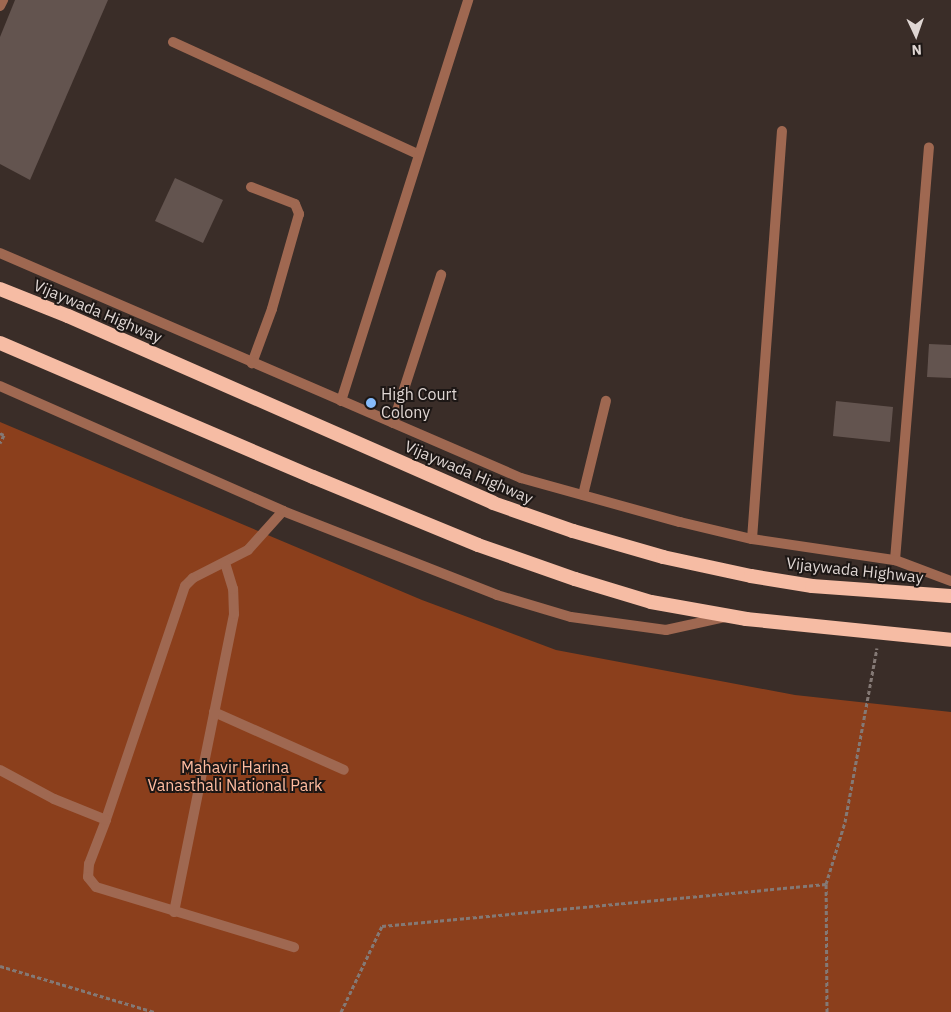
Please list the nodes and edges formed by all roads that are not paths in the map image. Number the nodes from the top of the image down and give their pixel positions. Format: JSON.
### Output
{"nodes":[{"id":1,"x":3,"y":0,"type":"edge"},
{"id":2,"x":468,"y":0,"type":"edge"},
{"id":3,"x":0,"y":6,"type":"edge"},
{"id":4,"x":173,"y":42,"type":"dead end"},
{"id":5,"x":782,"y":131,"type":"dead end"},
{"id":6,"x":929,"y":148,"type":"dead end"},
{"id":7,"x":418,"y":154,"type":"junction"},
{"id":8,"x":251,"y":187,"type":"dead end"},
{"id":9,"x":0,"y":253,"type":"edge"},
{"id":10,"x":441,"y":275,"type":"dead end"},
{"id":11,"x":0,"y":289,"type":"edge"},
{"id":12,"x":0,"y":343,"type":"edge"},
{"id":13,"x":252,"y":363,"type":"junction"},
{"id":14,"x":0,"y":386,"type":"edge"},
{"id":15,"x":341,"y":401,"type":"junction"},
{"id":16,"x":606,"y":401,"type":"dead end"},
{"id":17,"x":393,"y":423,"type":"junction"},
{"id":18,"x":583,"y":495,"type":"junction"},
{"id":19,"x":283,"y":511,"type":"junction"},
{"id":20,"x":752,"y":539,"type":"junction"},
{"id":21,"x":894,"y":560,"type":"junction"},
{"id":22,"x":225,"y":563,"type":"junction"},
{"id":23,"x":951,"y":581,"type":"edge"},
{"id":24,"x":951,"y":596,"type":"edge"},
{"id":25,"x":729,"y":616,"type":"junction"},
{"id":26,"x":951,"y":640,"type":"edge"},
{"id":27,"x":214,"y":712,"type":"junction"},
{"id":28,"x":0,"y":770,"type":"edge"},
{"id":29,"x":344,"y":770,"type":"dead end"},
{"id":30,"x":106,"y":820,"type":"junction"},
{"id":31,"x":174,"y":912,"type":"junction"},
{"id":32,"x":294,"y":947,"type":"dead end"}],
"edges":[{"from":1,"to":3,"type":"street"},
{"from":2,"to":7,"type":"street"},
{"from":4,"to":7,"type":"street"},
{"from":5,"to":20,"type":"street"},
{"from":6,"to":21,"type":"street"},
{"from":7,"to":15,"type":"street"},
{"from":8,"to":13,"type":"street"},
{"from":9,"to":13,"type":"street"},
{"from":10,"to":17,"type":"street"},
{"from":11,"to":24,"type":"highway","name":"Vijaywada Highway"},
{"from":12,"to":25,"type":"highway"},
{"from":13,"to":15,"type":"street"},
{"from":14,"to":19,"type":"street"},
{"from":15,"to":17,"type":"street"},
{"from":16,"to":18,"type":"street"},
{"from":17,"to":18,"type":"street"},
{"from":18,"to":20,"type":"street"},
{"from":19,"to":22,"type":"street"},
{"from":19,"to":25,"type":"street"},
{"from":20,"to":21,"type":"street"},
{"from":21,"to":23,"type":"street"},
{"from":22,"to":27,"type":"street"},
{"from":22,"to":30,"type":"street"},
{"from":25,"to":26,"type":"highway"},
{"from":27,"to":29,"type":"street"},
{"from":27,"to":31,"type":"street"},
{"from":28,"to":30,"type":"street"},
{"from":30,"to":31,"type":"street"},
{"from":31,"to":32,"type":"street"}]}
